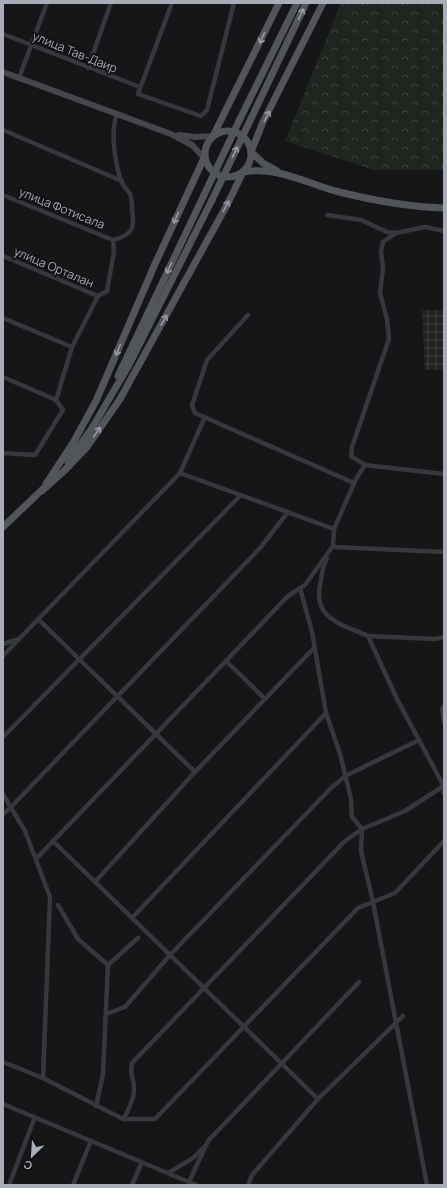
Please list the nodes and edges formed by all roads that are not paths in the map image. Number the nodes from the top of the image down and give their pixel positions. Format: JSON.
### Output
{"nodes":[{"id":1,"x":46,"y":3,"type":"edge"},
{"id":2,"x":111,"y":3,"type":"edge"},
{"id":3,"x":172,"y":3,"type":"edge"},
{"id":4,"x":234,"y":3,"type":"edge"},
{"id":5,"x":279,"y":3,"type":"edge"},
{"id":6,"x":297,"y":3,"type":"edge"},
{"id":7,"x":306,"y":3,"type":"edge"},
{"id":8,"x":323,"y":3,"type":"edge"},
{"id":9,"x":3,"y":34,"type":"edge"},
{"id":10,"x":31,"y":45,"type":"junction"},
{"id":11,"x":88,"y":68,"type":"junction"},
{"id":12,"x":3,"y":72,"type":"edge"},
{"id":13,"x":19,"y":78,"type":"junction"},
{"id":14,"x":140,"y":88,"type":"junction"},
{"id":15,"x":117,"y":114,"type":"junction"},
{"id":16,"x":3,"y":130,"type":"edge"},
{"id":17,"x":171,"y":134,"type":"junction"},
{"id":18,"x":213,"y":136,"type":"junction"},
{"id":19,"x":251,"y":152,"type":"junction"},
{"id":20,"x":204,"y":158,"type":"junction"},
{"id":21,"x":243,"y":172,"type":"junction"},
{"id":22,"x":285,"y":174,"type":"junction"},
{"id":23,"x":122,"y":181,"type":"junction"},
{"id":24,"x":3,"y":195,"type":"edge"},
{"id":25,"x":444,"y":208,"type":"edge"},
{"id":26,"x":327,"y":215,"type":"dead end"},
{"id":27,"x":444,"y":231,"type":"edge"},
{"id":28,"x":396,"y":232,"type":"junction"},
{"id":29,"x":113,"y":240,"type":"junction"},
{"id":30,"x":3,"y":256,"type":"edge"},
{"id":31,"x":98,"y":296,"type":"junction"},
{"id":32,"x":248,"y":315,"type":"dead end"},
{"id":33,"x":3,"y":318,"type":"edge"},
{"id":34,"x":72,"y":347,"type":"junction"},
{"id":35,"x":3,"y":377,"type":"edge"},
{"id":36,"x":56,"y":400,"type":"junction"},
{"id":37,"x":108,"y":400,"type":"junction"},
{"id":38,"x":206,"y":417,"type":"junction"},
{"id":39,"x":3,"y":453,"type":"edge"},
{"id":40,"x":365,"y":465,"type":"junction"},
{"id":41,"x":180,"y":473,"type":"junction"},
{"id":42,"x":444,"y":474,"type":"edge"},
{"id":43,"x":354,"y":483,"type":"junction"},
{"id":44,"x":42,"y":490,"type":"junction"},
{"id":45,"x":241,"y":495,"type":"junction"},
{"id":46,"x":288,"y":512,"type":"junction"},
{"id":47,"x":3,"y":527,"type":"edge"},
{"id":48,"x":334,"y":529,"type":"junction"},
{"id":49,"x":333,"y":546,"type":"junction"},
{"id":50,"x":444,"y":552,"type":"edge"},
{"id":51,"x":300,"y":588,"type":"junction"},
{"id":52,"x":38,"y":619,"type":"junction"},
{"id":53,"x":368,"y":636,"type":"junction"},
{"id":54,"x":444,"y":637,"type":"edge"},
{"id":55,"x":19,"y":639,"type":"junction"},
{"id":56,"x":3,"y":644,"type":"edge"},
{"id":57,"x":314,"y":648,"type":"junction"},
{"id":58,"x":3,"y":656,"type":"edge"},
{"id":59,"x":79,"y":658,"type":"junction"},
{"id":60,"x":226,"y":661,"type":"junction"},
{"id":61,"x":118,"y":696,"type":"junction"},
{"id":62,"x":265,"y":699,"type":"junction"},
{"id":63,"x":444,"y":706,"type":"edge"},
{"id":64,"x":326,"y":713,"type":"junction"},
{"id":65,"x":444,"y":722,"type":"edge"},
{"id":66,"x":156,"y":734,"type":"junction"},
{"id":67,"x":3,"y":737,"type":"edge"},
{"id":68,"x":419,"y":740,"type":"junction"},
{"id":69,"x":196,"y":772,"type":"junction"},
{"id":70,"x":345,"y":776,"type":"junction"},
{"id":71,"x":442,"y":787,"type":"junction"},
{"id":72,"x":444,"y":793,"type":"edge"},
{"id":73,"x":3,"y":794,"type":"edge"},
{"id":74,"x":5,"y":801,"type":"edge"},
{"id":75,"x":11,"y":808,"type":"junction"},
{"id":76,"x":3,"y":814,"type":"edge"},
{"id":77,"x":362,"y":829,"type":"junction"},
{"id":78,"x":53,"y":841,"type":"junction"},
{"id":79,"x":444,"y":841,"type":"edge"},
{"id":80,"x":36,"y":859,"type":"junction"},
{"id":81,"x":95,"y":882,"type":"junction"},
{"id":82,"x":373,"y":902,"type":"junction"},
{"id":83,"x":58,"y":905,"type":"dead end"},
{"id":84,"x":132,"y":918,"type":"junction"},
{"id":85,"x":138,"y":938,"type":"dead end"},
{"id":86,"x":170,"y":955,"type":"junction"},
{"id":87,"x":108,"y":964,"type":"junction"},
{"id":88,"x":359,"y":982,"type":"dead end"},
{"id":89,"x":204,"y":989,"type":"junction"},
{"id":90,"x":106,"y":1014,"type":"junction"},
{"id":91,"x":403,"y":1016,"type":"dead end"},
{"id":92,"x":396,"y":1023,"type":"junction"},
{"id":93,"x":243,"y":1026,"type":"junction"},
{"id":94,"x":3,"y":1062,"type":"edge"},
{"id":95,"x":281,"y":1064,"type":"junction"},
{"id":96,"x":43,"y":1078,"type":"junction"},
{"id":97,"x":318,"y":1099,"type":"junction"},
{"id":98,"x":3,"y":1104,"type":"edge"},
{"id":99,"x":96,"y":1106,"type":"junction"},
{"id":100,"x":35,"y":1117,"type":"junction"},
{"id":101,"x":123,"y":1119,"type":"junction"},
{"id":102,"x":91,"y":1141,"type":"junction"},
{"id":103,"x":208,"y":1141,"type":"junction"},
{"id":104,"x":142,"y":1162,"type":"junction"},
{"id":105,"x":168,"y":1173,"type":"junction"},
{"id":106,"x":189,"y":1182,"type":"junction"},
{"id":107,"x":9,"y":1185,"type":"edge"},
{"id":108,"x":73,"y":1185,"type":"edge"},
{"id":109,"x":132,"y":1185,"type":"edge"},
{"id":110,"x":196,"y":1185,"type":"edge"},
{"id":111,"x":248,"y":1185,"type":"edge"},
{"id":112,"x":427,"y":1185,"type":"edge"}],
"edges":[{"from":1,"to":10,"type":"street"},
{"from":2,"to":11,"type":"street"},
{"from":3,"to":14,"type":"street"},
{"from":4,"to":14,"type":"street"},
{"from":5,"to":18,"type":"main road","one_way":true},
{"from":6,"to":37,"type":"main road","one_way":true,"bridge":true},
{"from":37,"to":7,"type":"main road","one_way":true,"bridge":true},
{"from":19,"to":8,"type":"main road","one_way":true},
{"from":9,"to":10,"type":"street","name":"улица Тав-Даир"},
{"from":10,"to":11,"type":"street","name":"улица Тав-Даир"},
{"from":10,"to":13,"type":"street"},
{"from":11,"to":14,"type":"street","name":"улица Тав-Даир"},
{"from":12,"to":13,"type":"main road"},
{"from":13,"to":15,"type":"main road"},
{"from":15,"to":17,"type":"main road"},
{"from":15,"to":23,"type":"street"},
{"from":16,"to":23,"type":"street"},
{"from":17,"to":18,"type":"main road"},
{"from":17,"to":20,"type":"main road"},
{"from":18,"to":19,"type":"main road"},
{"from":18,"to":20,"type":"main road"},
{"from":19,"to":21,"type":"main road"},
{"from":19,"to":22,"type":"main road"},
{"from":20,"to":21,"type":"main road"},
{"from":20,"to":44,"type":"main road","one_way":true},
{"from":21,"to":22,"type":"main road"},
{"from":44,"to":21,"type":"main road","one_way":true},
{"from":22,"to":25,"type":"main road"},
{"from":23,"to":29,"type":"street"},
{"from":24,"to":29,"type":"street","name":"улица Фотисала"},
{"from":26,"to":28,"type":"street"},
{"from":27,"to":28,"type":"street"},
{"from":28,"to":40,"type":"street"},
{"from":29,"to":31,"type":"street"},
{"from":30,"to":31,"type":"street","name":"улица Орталан"},
{"from":31,"to":34,"type":"street"},
{"from":32,"to":38,"type":"street"},
{"from":33,"to":34,"type":"street"},
{"from":34,"to":36,"type":"street"},
{"from":35,"to":36,"type":"street"},
{"from":36,"to":39,"type":"street"},
{"from":37,"to":44,"type":"main road"},
{"from":38,"to":41,"type":"street"},
{"from":38,"to":43,"type":"street"},
{"from":40,"to":42,"type":"street"},
{"from":40,"to":43,"type":"street"},
{"from":41,"to":45,"type":"street"},
{"from":41,"to":52,"type":"street"},
{"from":43,"to":48,"type":"street"},
{"from":44,"to":47,"type":"main road"},
{"from":45,"to":46,"type":"street"},
{"from":45,"to":59,"type":"street"},
{"from":46,"to":48,"type":"street"},
{"from":46,"to":61,"type":"street"},
{"from":48,"to":49,"type":"street"},
{"from":49,"to":50,"type":"street"},
{"from":49,"to":51,"type":"street"},
{"from":49,"to":53,"type":"street"},
{"from":51,"to":57,"type":"street"},
{"from":51,"to":60,"type":"street"},
{"from":52,"to":55,"type":"street"},
{"from":52,"to":59,"type":"street"},
{"from":53,"to":54,"type":"street"},
{"from":53,"to":68,"type":"street"},
{"from":55,"to":56,"type":"street"},
{"from":55,"to":58,"type":"street"},
{"from":57,"to":62,"type":"street"},
{"from":57,"to":64,"type":"street"},
{"from":59,"to":61,"type":"street"},
{"from":59,"to":67,"type":"street"},
{"from":60,"to":62,"type":"street"},
{"from":60,"to":66,"type":"street"},
{"from":61,"to":66,"type":"street"},
{"from":61,"to":75,"type":"street"},
{"from":62,"to":69,"type":"street"},
{"from":63,"to":65,"type":"street"},
{"from":64,"to":70,"type":"street"},
{"from":64,"to":84,"type":"street"},
{"from":66,"to":69,"type":"street"},
{"from":66,"to":78,"type":"street"},
{"from":68,"to":70,"type":"street"},
{"from":68,"to":71,"type":"street"},
{"from":69,"to":81,"type":"street"},
{"from":70,"to":77,"type":"street"},
{"from":70,"to":86,"type":"street"},
{"from":71,"to":72,"type":"street"},
{"from":71,"to":77,"type":"street"},
{"from":73,"to":74,"type":"street"},
{"from":74,"to":75,"type":"street"},
{"from":75,"to":76,"type":"street"},
{"from":75,"to":80,"type":"street"},
{"from":77,"to":82,"type":"street"},
{"from":77,"to":89,"type":"street"},
{"from":78,"to":80,"type":"street"},
{"from":78,"to":81,"type":"street"},
{"from":79,"to":82,"type":"street"},
{"from":80,"to":96,"type":"street"},
{"from":81,"to":84,"type":"street"},
{"from":82,"to":92,"type":"street"},
{"from":82,"to":93,"type":"street"},
{"from":83,"to":87,"type":"street"},
{"from":84,"to":86,"type":"street"},
{"from":85,"to":87,"type":"street"},
{"from":86,"to":89,"type":"street"},
{"from":86,"to":90,"type":"street"},
{"from":87,"to":90,"type":"street"},
{"from":88,"to":95,"type":"street"},
{"from":89,"to":93,"type":"street"},
{"from":89,"to":101,"type":"street"},
{"from":90,"to":99,"type":"street"},
{"from":91,"to":92,"type":"street"},
{"from":92,"to":97,"type":"street"},
{"from":92,"to":112,"type":"street"},
{"from":93,"to":95,"type":"street"},
{"from":93,"to":101,"type":"street"},
{"from":94,"to":96,"type":"street"},
{"from":95,"to":97,"type":"street"},
{"from":95,"to":103,"type":"street"},
{"from":96,"to":99,"type":"street"},
{"from":97,"to":111,"type":"street"},
{"from":98,"to":100,"type":"street"},
{"from":99,"to":101,"type":"street"},
{"from":100,"to":102,"type":"street"},
{"from":100,"to":107,"type":"street"},
{"from":102,"to":104,"type":"street"},
{"from":102,"to":108,"type":"street"},
{"from":103,"to":105,"type":"street"},
{"from":103,"to":106,"type":"street"},
{"from":104,"to":105,"type":"street"},
{"from":104,"to":109,"type":"street"},
{"from":105,"to":106,"type":"street"},
{"from":106,"to":110,"type":"street"}]}
